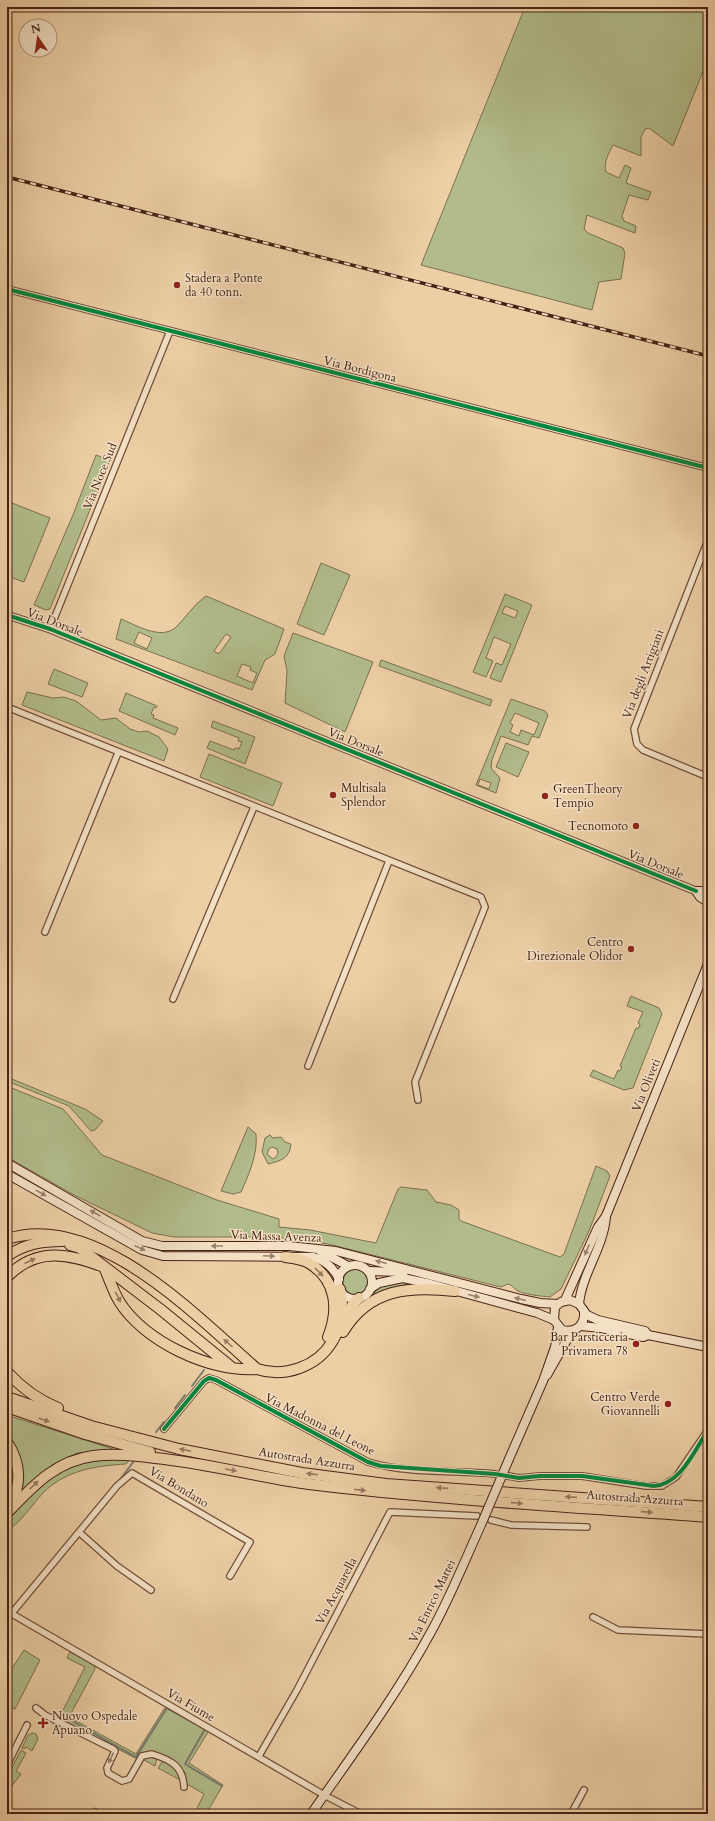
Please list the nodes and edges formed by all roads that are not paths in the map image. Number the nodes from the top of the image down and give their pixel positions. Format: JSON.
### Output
{"nodes":[{"id":1,"x":7,"y":289,"type":"edge"},
{"id":2,"x":170,"y":331,"type":"junction"},
{"id":3,"x":708,"y":468,"type":"edge"},
{"id":4,"x":708,"y":540,"type":"edge"},
{"id":5,"x":7,"y":615,"type":"edge"},
{"id":6,"x":50,"y":630,"type":"junction"},
{"id":7,"x":7,"y":707,"type":"edge"},
{"id":8,"x":118,"y":753,"type":"junction"},
{"id":9,"x":708,"y":777,"type":"edge"},
{"id":10,"x":254,"y":807,"type":"junction"},
{"id":11,"x":389,"y":861,"type":"junction"},
{"id":12,"x":696,"y":891,"type":"junction"},
{"id":13,"x":708,"y":891,"type":"edge"},
{"id":14,"x":708,"y":902,"type":"edge"},
{"id":15,"x":45,"y":932,"type":"dead end"},
{"id":16,"x":708,"y":964,"type":"edge"},
{"id":17,"x":173,"y":999,"type":"dead end"},
{"id":18,"x":308,"y":1066,"type":"dead end"},
{"id":19,"x":418,"y":1100,"type":"dead end"},
{"id":20,"x":7,"y":1163,"type":"edge"},
{"id":21,"x":7,"y":1174,"type":"edge"},
{"id":22,"x":606,"y":1216,"type":"junction"},
{"id":23,"x":7,"y":1239,"type":"edge"},
{"id":24,"x":58,"y":1241,"type":"junction"},
{"id":25,"x":79,"y":1241,"type":"junction"},
{"id":26,"x":312,"y":1248,"type":"junction"},
{"id":27,"x":7,"y":1256,"type":"edge"},
{"id":28,"x":284,"y":1256,"type":"junction"},
{"id":29,"x":348,"y":1266,"type":"junction"},
{"id":30,"x":104,"y":1267,"type":"junction"},
{"id":31,"x":368,"y":1271,"type":"junction"},
{"id":32,"x":428,"y":1276,"type":"junction"},
{"id":33,"x":7,"y":1277,"type":"edge"},
{"id":34,"x":339,"y":1279,"type":"junction"},
{"id":35,"x":340,"y":1289,"type":"junction"},
{"id":36,"x":370,"y":1289,"type":"junction"},
{"id":37,"x":455,"y":1291,"type":"junction"},
{"id":38,"x":360,"y":1298,"type":"junction"},
{"id":39,"x":562,"y":1302,"type":"junction"},
{"id":40,"x":579,"y":1304,"type":"junction"},
{"id":41,"x":584,"y":1312,"type":"junction"},
{"id":42,"x":556,"y":1324,"type":"junction"},
{"id":43,"x":580,"y":1326,"type":"junction"},
{"id":44,"x":572,"y":1331,"type":"junction"},
{"id":45,"x":648,"y":1335,"type":"junction"},
{"id":46,"x":708,"y":1347,"type":"edge"},
{"id":47,"x":323,"y":1352,"type":"junction"},
{"id":48,"x":232,"y":1368,"type":"junction"},
{"id":49,"x":257,"y":1369,"type":"junction"},
{"id":50,"x":7,"y":1372,"type":"edge"},
{"id":51,"x":543,"y":1381,"type":"junction"},
{"id":52,"x":7,"y":1397,"type":"edge"},
{"id":53,"x":7,"y":1407,"type":"edge"},
{"id":54,"x":164,"y":1429,"type":"dead end"},
{"id":55,"x":708,"y":1430,"type":"edge"},
{"id":56,"x":117,"y":1432,"type":"junction"},
{"id":57,"x":7,"y":1442,"type":"edge"},
{"id":58,"x":179,"y":1460,"type":"junction"},
{"id":59,"x":495,"y":1474,"type":"dead end"},
{"id":60,"x":508,"y":1476,"type":"dead end"},
{"id":61,"x":708,"y":1507,"type":"edge"},
{"id":62,"x":7,"y":1512,"type":"edge"},
{"id":63,"x":476,"y":1516,"type":"dead end"},
{"id":64,"x":708,"y":1516,"type":"edge"},
{"id":65,"x":491,"y":1520,"type":"dead end"},
{"id":66,"x":587,"y":1527,"type":"dead end"},
{"id":67,"x":80,"y":1533,"type":"junction"},
{"id":68,"x":230,"y":1576,"type":"dead end"},
{"id":69,"x":150,"y":1590,"type":"dead end"},
{"id":70,"x":9,"y":1612,"type":"edge"},
{"id":71,"x":593,"y":1617,"type":"dead end"},
{"id":72,"x":7,"y":1619,"type":"edge"},
{"id":73,"x":708,"y":1634,"type":"edge"},
{"id":74,"x":36,"y":1708,"type":"dead end"},
{"id":75,"x":27,"y":1725,"type":"dead end"},
{"id":76,"x":259,"y":1756,"type":"junction"},
{"id":77,"x":7,"y":1765,"type":"edge"},
{"id":78,"x":184,"y":1787,"type":"dead end"},
{"id":79,"x":584,"y":1790,"type":"dead end"},
{"id":80,"x":324,"y":1795,"type":"junction"},
{"id":81,"x":311,"y":1814,"type":"edge"},
{"id":82,"x":361,"y":1814,"type":"edge"},
{"id":83,"x":571,"y":1814,"type":"edge"}],
"edges":[{"from":1,"to":2,"type":"street","name":"Via Bordigona"},
{"from":2,"to":3,"type":"street","name":"Via Bordigona"},
{"from":2,"to":6,"type":"street","name":"Via Noce Sud"},
{"from":4,"to":9,"type":"street","name":"Via degli Artigiani"},
{"from":5,"to":6,"type":"street","name":"Via Dorsale"},
{"from":6,"to":12,"type":"street","name":"Via Dorsale"},
{"from":7,"to":8,"type":"street"},
{"from":8,"to":10,"type":"street"},
{"from":8,"to":15,"type":"street"},
{"from":10,"to":11,"type":"street"},
{"from":10,"to":17,"type":"street"},
{"from":11,"to":18,"type":"street"},
{"from":11,"to":19,"type":"street"},
{"from":12,"to":13,"type":"main road","name":"Via Dorsale"},
{"from":12,"to":14,"type":"main road","name":"Via Dorsale"},
{"from":16,"to":22,"type":"main road","name":"Via Oliveti"},
{"from":26,"to":20,"type":"main road","name":"Via Massa Avenza","one_way":true},
{"from":21,"to":28,"type":"main road","name":"Via Massa Avenza","one_way":true},
{"from":22,"to":39,"type":"main road","name":"Via Oliveti","one_way":true},
{"from":22,"to":40,"type":"main road","name":"Via Oliveti"},
{"from":23,"to":25,"type":"highway"},
{"from":24,"to":25,"type":"highway"},
{"from":24,"to":27,"type":"highway"},
{"from":24,"to":30,"type":"highway"},
{"from":49,"to":25,"type":"highway","one_way":true},
{"from":26,"to":29,"type":"main road"},
{"from":32,"to":26,"type":"main road","name":"Via Massa Avenza","one_way":true},
{"from":28,"to":34,"type":"main road","name":"Via Massa Avenza"},
{"from":28,"to":47,"type":"highway","one_way":true},
{"from":29,"to":31,"type":"main road"},
{"from":29,"to":34,"type":"main road"},
{"from":33,"to":30,"type":"highway","one_way":true},
{"from":30,"to":48,"type":"highway"},
{"from":30,"to":48,"type":"highway","one_way":true},
{"from":31,"to":32,"type":"main road"},
{"from":31,"to":36,"type":"main road"},
{"from":39,"to":32,"type":"main road","name":"Via Massa Avenza","one_way":true},
{"from":34,"to":35,"type":"main road"},
{"from":35,"to":38,"type":"main road"},
{"from":35,"to":47,"type":"highway"},
{"from":36,"to":37,"type":"main road"},
{"from":36,"to":38,"type":"main road"},
{"from":37,"to":42,"type":"main road","one_way":true},
{"from":37,"to":47,"type":"highway"},
{"from":38,"to":47,"type":"highway"},
{"from":39,"to":40,"type":"main road","name":"Via Massa Avenza"},
{"from":39,"to":42,"type":"main road"},
{"from":40,"to":41,"type":"main road"},
{"from":41,"to":43,"type":"main road"},
{"from":41,"to":45,"type":"main road"},
{"from":42,"to":44,"type":"main road"},
{"from":42,"to":51,"type":"main road","name":"Via Enrico Mattei"},
{"from":43,"to":44,"type":"main road"},
{"from":43,"to":45,"type":"main road"},
{"from":44,"to":51,"type":"main road","name":"Via Enrico Mattei"},
{"from":45,"to":46,"type":"main road"},
{"from":47,"to":49,"type":"highway"},
{"from":48,"to":49,"type":"highway"},
{"from":50,"to":56,"type":"highway"},
{"from":51,"to":80,"type":"main road","name":"Via Enrico Mattei","bridge":true},
{"from":52,"to":56,"type":"highway","name":"Autostrada Azzurra"},
{"from":53,"to":58,"type":"highway","one_way":true},
{"from":54,"to":59,"type":"street","name":"Via Madonna del Leone"},
{"from":55,"to":60,"type":"street"},
{"from":61,"to":56,"type":"highway","name":"Autostrada Azzurra","one_way":true},
{"from":57,"to":62,"type":"highway"},
{"from":62,"to":58,"type":"highway","one_way":true},
{"from":58,"to":64,"type":"highway","name":"Autostrada Azzurra","one_way":true},
{"from":63,"to":76,"type":"street","name":"Via Acquarella"},
{"from":65,"to":66,"type":"street"},
{"from":67,"to":68,"type":"street","name":"Via Bondano"},
{"from":67,"to":69,"type":"street"},
{"from":67,"to":70,"type":"street","name":"Via Bondano"},
{"from":70,"to":72,"type":"street","name":"Via Bondano"},
{"from":70,"to":76,"type":"street","name":"Via Fiume"},
{"from":71,"to":73,"type":"street"},
{"from":74,"to":78,"type":"street","one_way":true},
{"from":75,"to":77,"type":"street"},
{"from":76,"to":80,"type":"street","name":"Via Fiume"},
{"from":79,"to":83,"type":"street"},
{"from":80,"to":81,"type":"main road","name":"Via Enrico Mattei"},
{"from":80,"to":82,"type":"street","name":"Via Fiume"}]}
